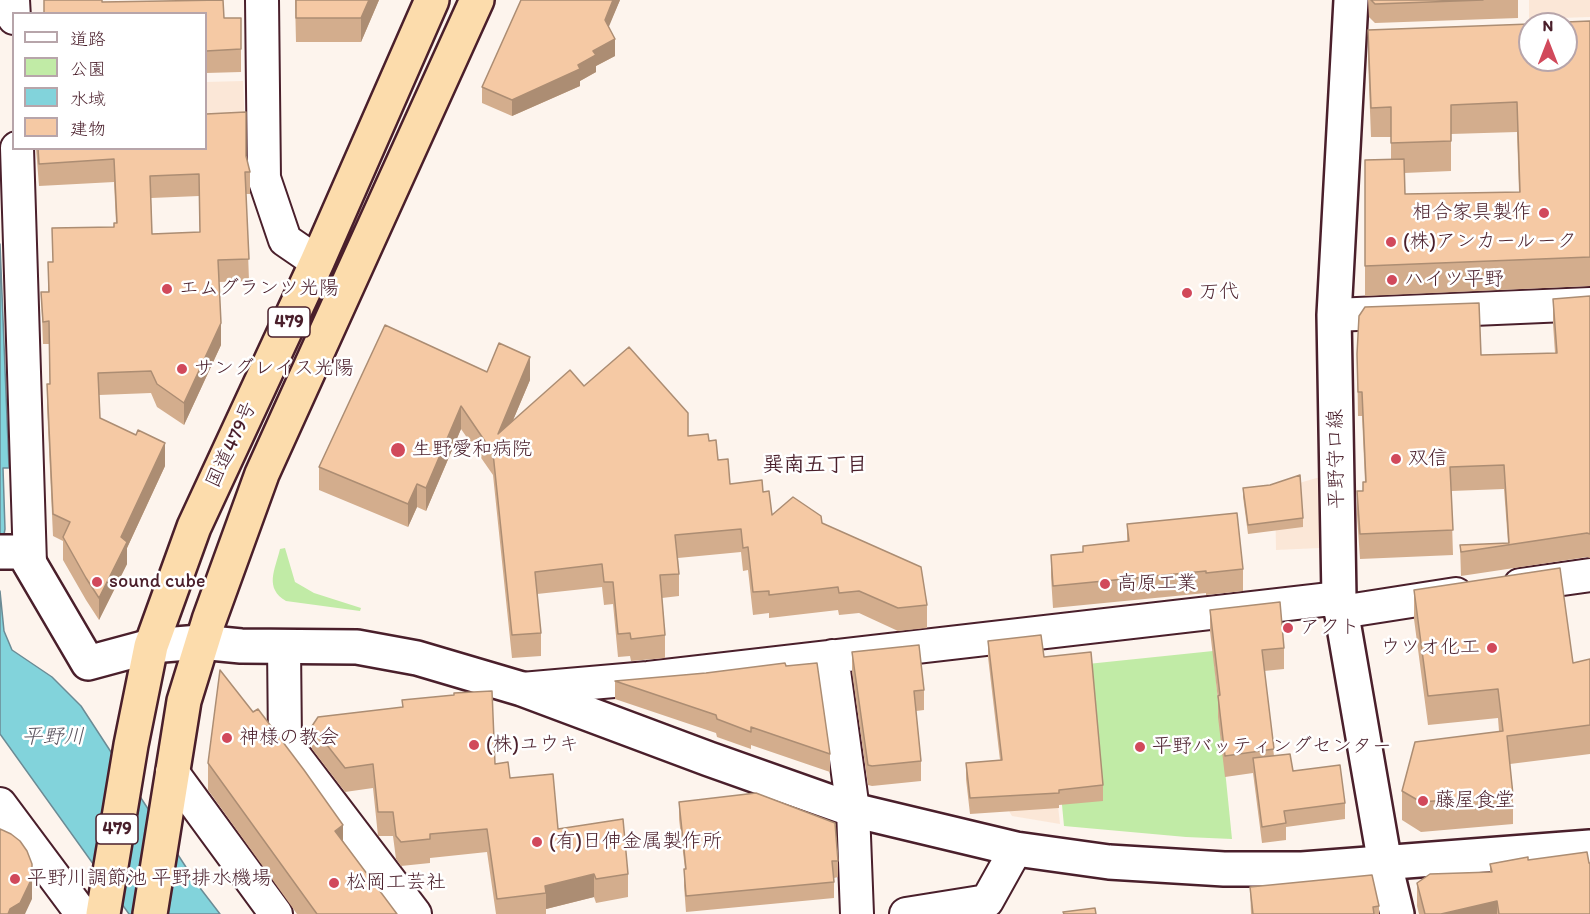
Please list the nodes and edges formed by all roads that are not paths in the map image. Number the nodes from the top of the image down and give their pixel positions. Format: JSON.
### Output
{"nodes":[{"id":1,"x":262,"y":0,"type":"edge"},
{"id":2,"x":432,"y":0,"type":"edge"},
{"id":3,"x":477,"y":0,"type":"edge"},
{"id":4,"x":1351,"y":0,"type":"edge"},
{"id":5,"x":18,"y":150,"type":"edge"},
{"id":6,"x":316,"y":262,"type":"junction"},
{"id":7,"x":1590,"y":304,"type":"edge"},
{"id":8,"x":1334,"y":315,"type":"junction"},
{"id":9,"x":18,"y":556,"type":"edge"},
{"id":10,"x":1590,"y":575,"type":"edge"},
{"id":11,"x":1340,"y":605,"type":"junction"},
{"id":12,"x":201,"y":642,"type":"junction"},
{"id":13,"x":151,"y":646,"type":"junction"},
{"id":14,"x":284,"y":646,"type":"junction"},
{"id":15,"x":832,"y":656,"type":"junction"},
{"id":16,"x":522,"y":689,"type":"junction"},
{"id":17,"x":172,"y":772,"type":"junction"},
{"id":18,"x":0,"y":804,"type":"edge"},
{"id":19,"x":853,"y":810,"type":"junction"},
{"id":20,"x":1590,"y":847,"type":"edge"},
{"id":21,"x":1016,"y":849,"type":"junction"},
{"id":22,"x":1385,"y":864,"type":"junction"},
{"id":23,"x":82,"y":914,"type":"edge"},
{"id":24,"x":104,"y":914,"type":"edge"},
{"id":25,"x":150,"y":914,"type":"edge"},
{"id":26,"x":276,"y":914,"type":"edge"},
{"id":27,"x":415,"y":914,"type":"edge"},
{"id":28,"x":857,"y":914,"type":"edge"},
{"id":29,"x":906,"y":914,"type":"edge"},
{"id":30,"x":1398,"y":914,"type":"edge"}],
"edges":[{"from":1,"to":6,"type":"street"},
{"from":2,"to":6,"type":"highway","name":"国道479号","number":"479"},
{"from":3,"to":12,"type":"highway","name":"国道479号","number":"479"},
{"from":4,"to":8,"type":"street","name":"平野守口線"},
{"from":5,"to":9,"type":"street"},
{"from":6,"to":13,"type":"highway","name":"国道479号","number":"479"},
{"from":7,"to":8,"type":"street"},
{"from":8,"to":11,"type":"street","name":"平野守口線"},
{"from":9,"to":13,"type":"street"},
{"from":10,"to":11,"type":"street"},
{"from":11,"to":15,"type":"street"},
{"from":11,"to":22,"type":"street","name":"平野守口線"},
{"from":12,"to":13,"type":"street"},
{"from":12,"to":14,"type":"street"},
{"from":12,"to":17,"type":"highway","name":"国道479号","number":"479"},
{"from":13,"to":24,"type":"highway","name":"国道479号","number":"479"},
{"from":14,"to":16,"type":"street"},
{"from":14,"to":27,"type":"street"},
{"from":15,"to":16,"type":"street"},
{"from":15,"to":19,"type":"street"},
{"from":16,"to":19,"type":"street"},
{"from":17,"to":25,"type":"highway","name":"国道479号","number":"479"},
{"from":17,"to":26,"type":"street"},
{"from":18,"to":23,"type":"street"},
{"from":19,"to":21,"type":"street"},
{"from":19,"to":28,"type":"street"},
{"from":20,"to":22,"type":"street"},
{"from":21,"to":22,"type":"street"},
{"from":21,"to":29,"type":"street"},
{"from":22,"to":30,"type":"street","name":"平野守口線"}]}
